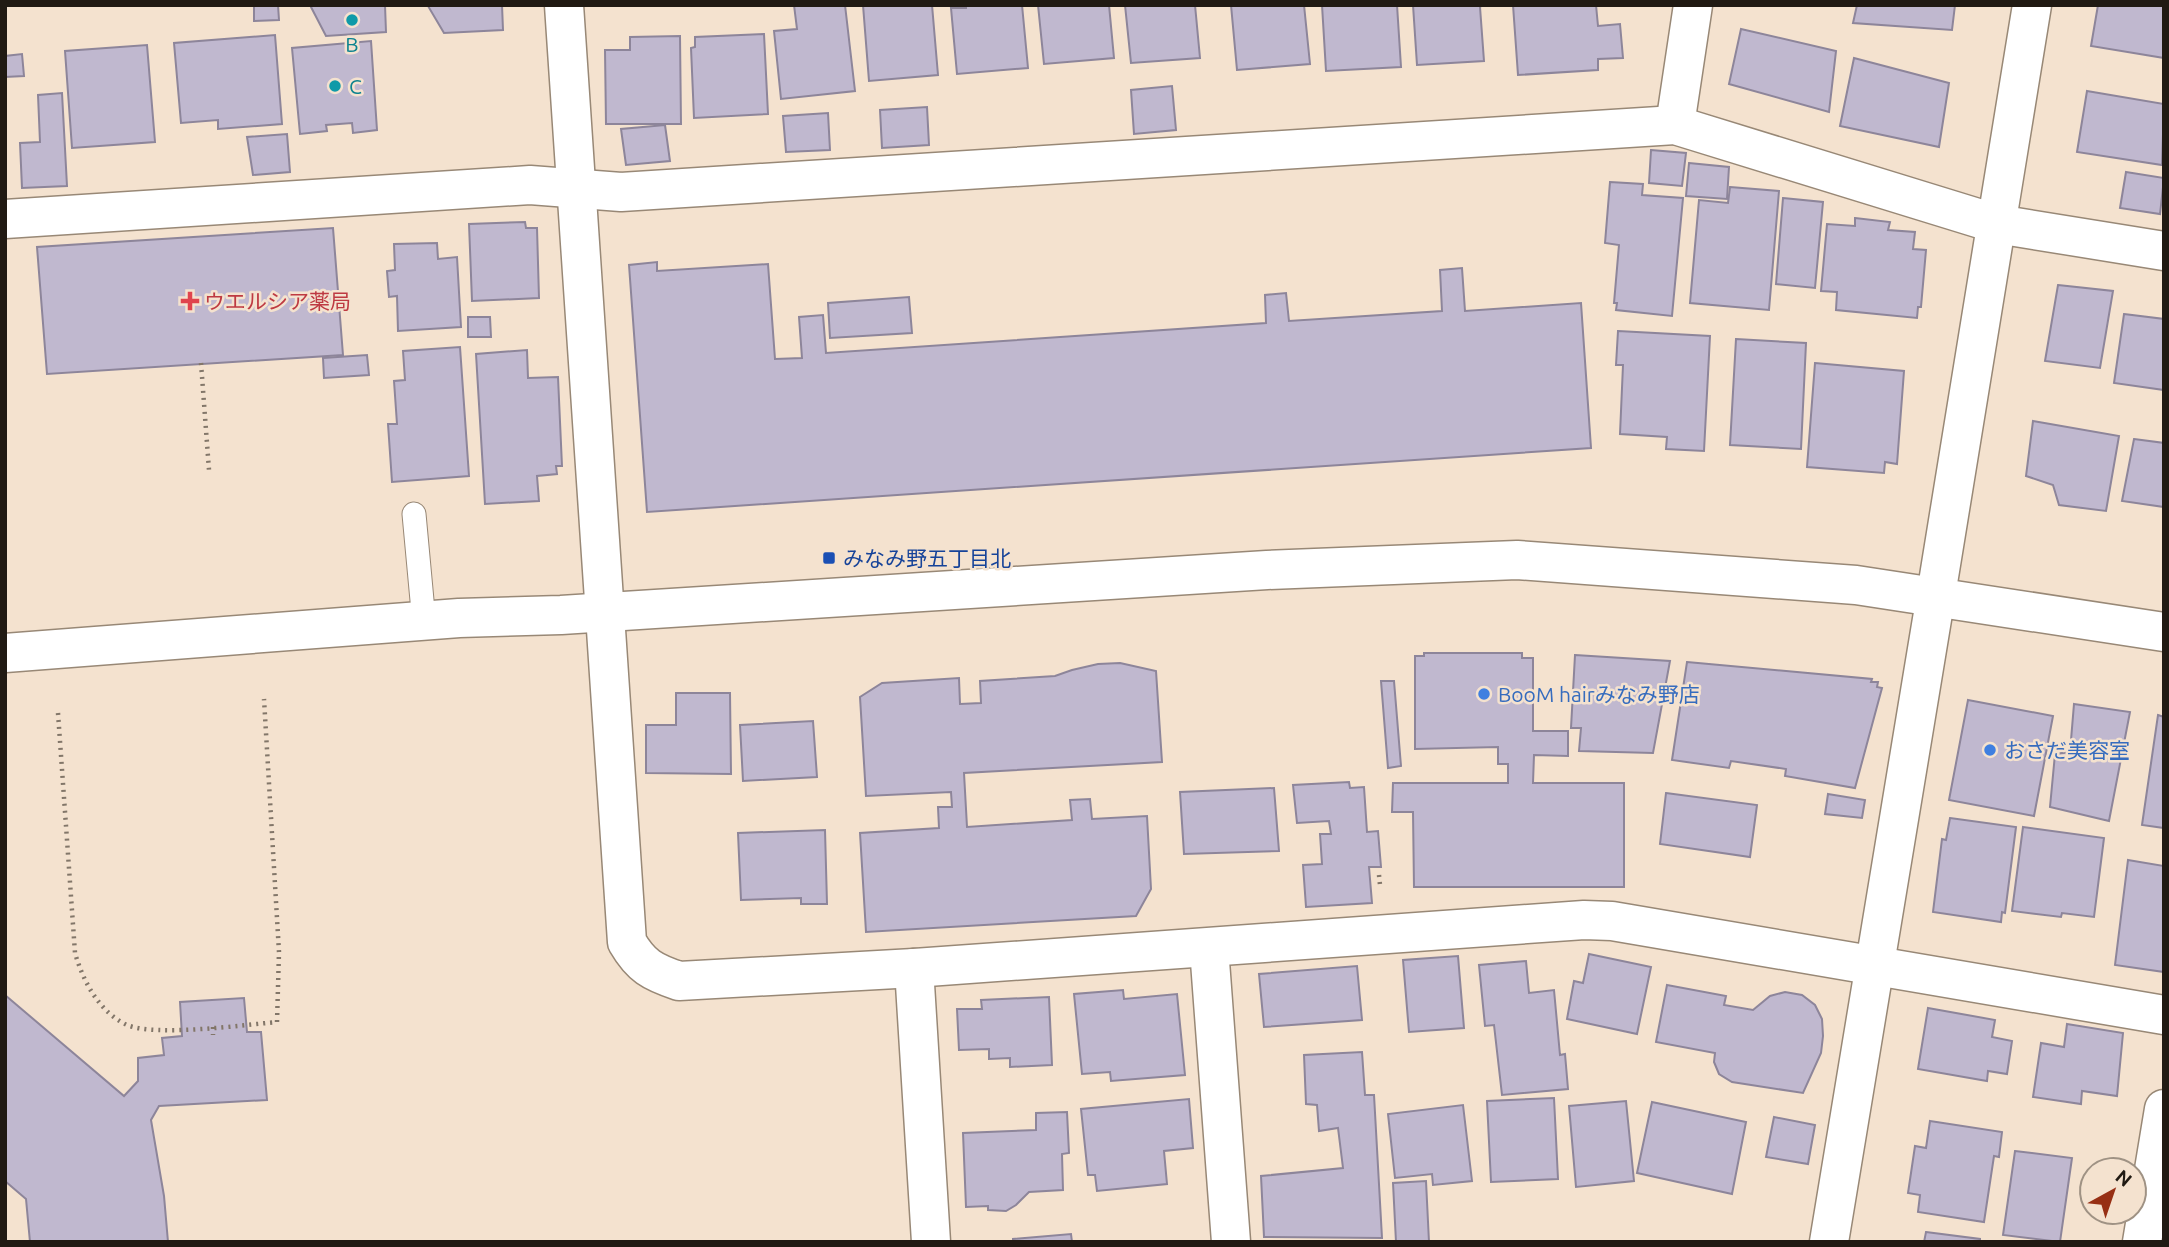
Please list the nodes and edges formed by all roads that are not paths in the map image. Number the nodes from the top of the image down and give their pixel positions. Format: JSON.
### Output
{"nodes":[{"id":1,"x":564,"y":5,"type":"edge"},
{"id":2,"x":1693,"y":5,"type":"edge"},
{"id":3,"x":2032,"y":5,"type":"edge"},
{"id":4,"x":1675,"y":125,"type":"junction"},
{"id":5,"x":575,"y":190,"type":"junction"},
{"id":6,"x":5,"y":219,"type":"edge"},
{"id":7,"x":1997,"y":223,"type":"junction"},
{"id":8,"x":2164,"y":251,"type":"edge"},
{"id":9,"x":414,"y":514,"type":"dead end"},
{"id":10,"x":1936,"y":596,"type":"junction"},
{"id":11,"x":605,"y":611,"type":"junction"},
{"id":12,"x":424,"y":622,"type":"junction"},
{"id":13,"x":2164,"y":632,"type":"edge"},
{"id":14,"x":5,"y":653,"type":"edge"},
{"id":15,"x":1209,"y":948,"type":"junction"},
{"id":16,"x":1874,"y":965,"type":"junction"},
{"id":17,"x":914,"y":968,"type":"junction"},
{"id":18,"x":2164,"y":1015,"type":"edge"},
{"id":19,"x":2164,"y":1109,"type":"edge"},
{"id":20,"x":931,"y":1242,"type":"edge"},
{"id":21,"x":1230,"y":1242,"type":"edge"},
{"id":22,"x":1829,"y":1242,"type":"edge"},
{"id":23,"x":2142,"y":1242,"type":"edge"}],
"edges":[{"from":1,"to":5,"type":"street"},
{"from":2,"to":4,"type":"street"},
{"from":3,"to":7,"type":"street"},
{"from":4,"to":5,"type":"street"},
{"from":4,"to":7,"type":"street"},
{"from":5,"to":6,"type":"street"},
{"from":5,"to":11,"type":"street"},
{"from":7,"to":8,"type":"street"},
{"from":7,"to":10,"type":"street"},
{"from":9,"to":12,"type":"lane"},
{"from":10,"to":11,"type":"street"},
{"from":10,"to":13,"type":"street"},
{"from":10,"to":16,"type":"street"},
{"from":11,"to":12,"type":"street"},
{"from":11,"to":17,"type":"street"},
{"from":12,"to":14,"type":"street"},
{"from":15,"to":16,"type":"street"},
{"from":15,"to":17,"type":"street"},
{"from":15,"to":21,"type":"street"},
{"from":16,"to":18,"type":"street"},
{"from":16,"to":22,"type":"street"},
{"from":17,"to":20,"type":"street"},
{"from":19,"to":23,"type":"street"}]}
